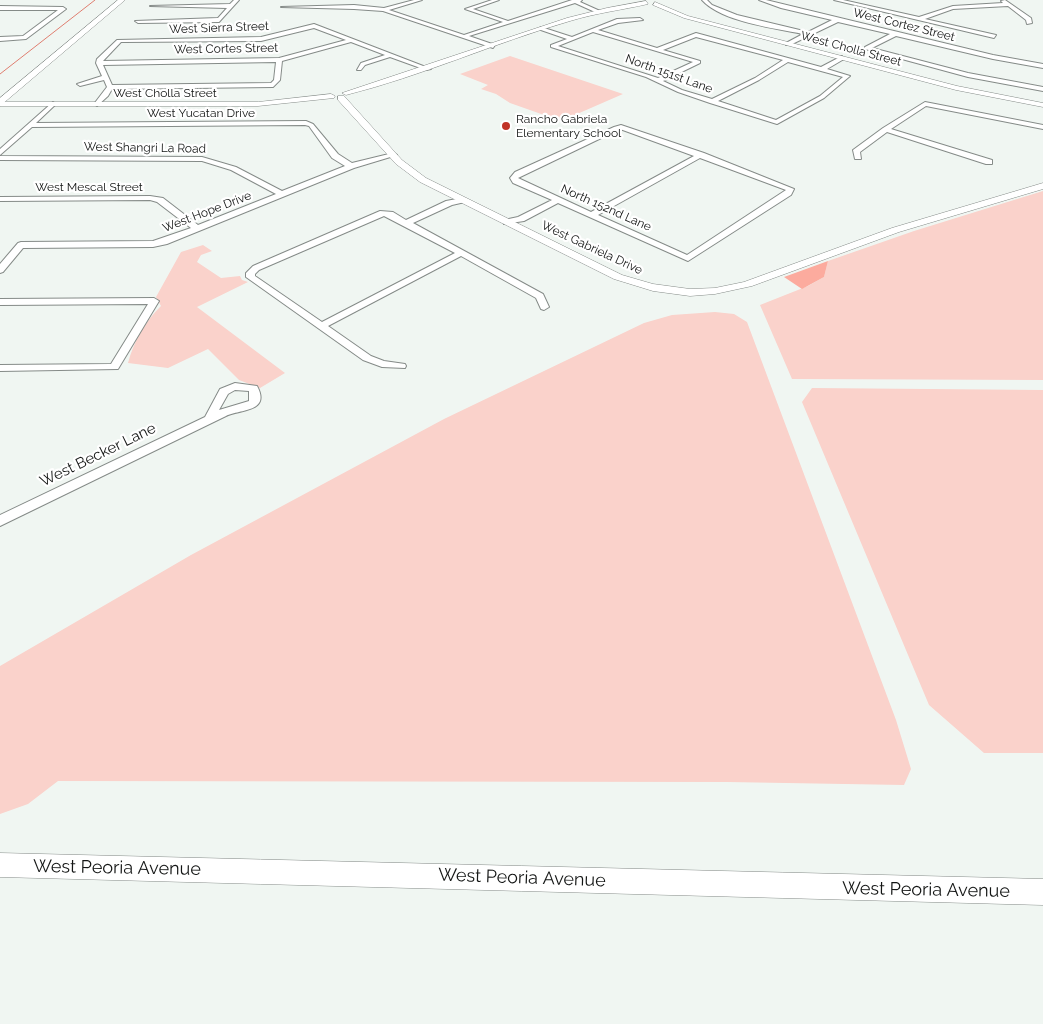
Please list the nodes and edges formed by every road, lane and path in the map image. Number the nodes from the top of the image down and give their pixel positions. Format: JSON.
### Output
{"nodes":[{"id":1,"x":114,"y":0,"type":"edge"},
{"id":2,"x":122,"y":0,"type":"edge"},
{"id":3,"x":159,"y":0,"type":"edge"},
{"id":4,"x":237,"y":0,"type":"edge"},
{"id":5,"x":289,"y":0,"type":"edge"},
{"id":6,"x":420,"y":0,"type":"edge"},
{"id":7,"x":497,"y":0,"type":"edge"},
{"id":8,"x":704,"y":0,"type":"edge"},
{"id":9,"x":761,"y":0,"type":"edge"},
{"id":10,"x":836,"y":0,"type":"edge"},
{"id":11,"x":1002,"y":0,"type":"edge"},
{"id":12,"x":577,"y":1,"type":"edge"},
{"id":13,"x":649,"y":2,"type":"edge"},
{"id":14,"x":1010,"y":5,"type":"junction"},
{"id":15,"x":153,"y":6,"type":"junction"},
{"id":16,"x":232,"y":6,"type":"junction"},
{"id":17,"x":284,"y":7,"type":"junction"},
{"id":18,"x":0,"y":8,"type":"edge"},
{"id":19,"x":148,"y":10,"type":"dead end"},
{"id":20,"x":384,"y":10,"type":"junction"},
{"id":21,"x":597,"y":11,"type":"junction"},
{"id":22,"x":279,"y":13,"type":"dead end"},
{"id":23,"x":143,"y":15,"type":"dead end"},
{"id":24,"x":920,"y":19,"type":"junction"},
{"id":25,"x":640,"y":20,"type":"dead end"},
{"id":26,"x":837,"y":20,"type":"junction"},
{"id":27,"x":507,"y":22,"type":"junction"},
{"id":28,"x":1028,"y":22,"type":"dead end"},
{"id":29,"x":541,"y":29,"type":"junction"},
{"id":30,"x":592,"y":30,"type":"junction"},
{"id":31,"x":808,"y":34,"type":"junction"},
{"id":32,"x":895,"y":34,"type":"junction"},
{"id":33,"x":465,"y":36,"type":"junction"},
{"id":34,"x":571,"y":38,"type":"junction"},
{"id":35,"x":0,"y":39,"type":"edge"},
{"id":36,"x":351,"y":40,"type":"junction"},
{"id":37,"x":986,"y":41,"type":"dead end"},
{"id":38,"x":788,"y":44,"type":"junction"},
{"id":39,"x":493,"y":46,"type":"junction"},
{"id":40,"x":979,"y":46,"type":"dead end"},
{"id":41,"x":657,"y":50,"type":"junction"},
{"id":42,"x":971,"y":52,"type":"junction"},
{"id":43,"x":390,"y":55,"type":"junction"},
{"id":44,"x":842,"y":58,"type":"junction"},
{"id":45,"x":279,"y":60,"type":"junction"},
{"id":46,"x":787,"y":60,"type":"junction"},
{"id":47,"x":99,"y":63,"type":"junction"},
{"id":48,"x":1043,"y":66,"type":"edge"},
{"id":49,"x":428,"y":68,"type":"junction"},
{"id":50,"x":359,"y":69,"type":"dead end"},
{"id":51,"x":822,"y":69,"type":"junction"},
{"id":52,"x":107,"y":77,"type":"junction"},
{"id":53,"x":657,"y":81,"type":"junction"},
{"id":54,"x":80,"y":84,"type":"dead end"},
{"id":55,"x":110,"y":87,"type":"junction"},
{"id":56,"x":1043,"y":89,"type":"edge"},
{"id":57,"x":0,"y":94,"type":"edge"},
{"id":58,"x":344,"y":96,"type":"junction"},
{"id":59,"x":712,"y":102,"type":"junction"},
{"id":60,"x":0,"y":103,"type":"edge"},
{"id":61,"x":53,"y":104,"type":"junction"},
{"id":62,"x":97,"y":104,"type":"junction"},
{"id":63,"x":1043,"y":105,"type":"edge"},
{"id":64,"x":31,"y":124,"type":"junction"},
{"id":65,"x":1043,"y":126,"type":"edge"},
{"id":66,"x":885,"y":130,"type":"junction"},
{"id":67,"x":0,"y":153,"type":"edge"},
{"id":68,"x":392,"y":155,"type":"junction"},
{"id":69,"x":701,"y":155,"type":"junction"},
{"id":70,"x":858,"y":157,"type":"dead end"},
{"id":71,"x":0,"y":158,"type":"edge"},
{"id":72,"x":240,"y":160,"type":"dead end"},
{"id":73,"x":989,"y":162,"type":"dead end"},
{"id":74,"x":229,"y":165,"type":"junction"},
{"id":75,"x":351,"y":166,"type":"junction"},
{"id":76,"x":1043,"y":186,"type":"edge"},
{"id":77,"x":282,"y":194,"type":"junction"},
{"id":78,"x":549,"y":196,"type":"junction"},
{"id":79,"x":0,"y":199,"type":"edge"},
{"id":80,"x":462,"y":200,"type":"junction"},
{"id":81,"x":558,"y":200,"type":"junction"},
{"id":82,"x":591,"y":215,"type":"junction"},
{"id":83,"x":507,"y":222,"type":"junction"},
{"id":84,"x":410,"y":225,"type":"junction"},
{"id":85,"x":198,"y":228,"type":"junction"},
{"id":86,"x":461,"y":253,"type":"junction"},
{"id":87,"x":0,"y":270,"type":"edge"},
{"id":88,"x":0,"y":302,"type":"edge"},
{"id":89,"x":544,"y":307,"type":"dead end"},
{"id":90,"x":322,"y":326,"type":"junction"},
{"id":91,"x":401,"y":366,"type":"dead end"},
{"id":92,"x":0,"y":368,"type":"edge"},
{"id":93,"x":210,"y":419,"type":"junction"},
{"id":94,"x":0,"y":521,"type":"edge"},
{"id":95,"x":0,"y":865,"type":"edge"},
{"id":96,"x":1043,"y":892,"type":"edge"}],
"edges":[{"from":1,"to":57,"type":"main road"},
{"from":2,"to":60,"type":"main road"},
{"from":3,"to":15,"type":"street"},
{"from":4,"to":16,"type":"street"},
{"from":5,"to":17,"type":"street"},
{"from":6,"to":20,"type":"street"},
{"from":7,"to":27,"type":"street"},
{"from":8,"to":31,"type":"street"},
{"from":9,"to":26,"type":"street","name":"West Cortez Street"},
{"from":10,"to":24,"type":"street"},
{"from":11,"to":14,"type":"street"},
{"from":12,"to":21,"type":"street"},
{"from":12,"to":27,"type":"street"},
{"from":13,"to":21,"type":"street","name":"West Cholla Street"},
{"from":13,"to":38,"type":"street","name":"West Cholla Street"},
{"from":14,"to":24,"type":"street"},
{"from":14,"to":28,"type":"street"},
{"from":15,"to":16,"type":"street"},
{"from":15,"to":19,"type":"street"},
{"from":16,"to":23,"type":"street"},
{"from":17,"to":20,"type":"street"},
{"from":17,"to":22,"type":"street"},
{"from":18,"to":35,"type":"street"},
{"from":20,"to":33,"type":"street"},
{"from":21,"to":29,"type":"street","name":"West Cholla Street"},
{"from":24,"to":37,"type":"street"},
{"from":25,"to":30,"type":"street"},
{"from":26,"to":31,"type":"street"},
{"from":26,"to":32,"type":"street","name":"West Cortez Street"},
{"from":27,"to":33,"type":"street"},
{"from":29,"to":34,"type":"street"},
{"from":29,"to":39,"type":"street","name":"West Cholla Street"},
{"from":30,"to":34,"type":"street"},
{"from":30,"to":41,"type":"street"},
{"from":31,"to":38,"type":"street"},
{"from":32,"to":42,"type":"street","name":"West Cortez Street"},
{"from":32,"to":56,"type":"street"},
{"from":33,"to":39,"type":"street"},
{"from":34,"to":53,"type":"street","name":"North 151st Lane"},
{"from":36,"to":43,"type":"street"},
{"from":36,"to":45,"type":"street","name":"West Cortes Street"},
{"from":36,"to":47,"type":"street","name":"West Sierra Street"},
{"from":38,"to":44,"type":"street","name":"West Cholla Street"},
{"from":39,"to":49,"type":"street","name":"West Cholla Street"},
{"from":40,"to":42,"type":"street"},
{"from":41,"to":46,"type":"street"},
{"from":41,"to":53,"type":"street"},
{"from":42,"to":48,"type":"street","name":"West Cortez Street"},
{"from":43,"to":49,"type":"street"},
{"from":43,"to":50,"type":"street"},
{"from":44,"to":51,"type":"street"},
{"from":44,"to":63,"type":"street","name":"West Cholla Street"},
{"from":45,"to":47,"type":"street","name":"West Cortes Street"},
{"from":45,"to":55,"type":"street"},
{"from":46,"to":51,"type":"street"},
{"from":46,"to":59,"type":"street"},
{"from":47,"to":52,"type":"street"},
{"from":49,"to":58,"type":"street","name":"West Cholla Street"},
{"from":51,"to":59,"type":"street","name":"North 151st Lane"},
{"from":52,"to":54,"type":"street"},
{"from":52,"to":55,"type":"street"},
{"from":53,"to":59,"type":"street","name":"North 151st Lane"},
{"from":55,"to":62,"type":"street"},
{"from":58,"to":62,"type":"street","name":"West Cholla Street"},
{"from":58,"to":68,"type":"street","name":"West Gabriela Drive"},
{"from":60,"to":61,"type":"street","name":"West Cholla Street"},
{"from":61,"to":62,"type":"street","name":"West Cholla Street"},
{"from":61,"to":64,"type":"street"},
{"from":64,"to":67,"type":"street"},
{"from":64,"to":75,"type":"street","name":"West Yucatan Drive"},
{"from":65,"to":66,"type":"street"},
{"from":66,"to":70,"type":"street"},
{"from":66,"to":73,"type":"street"},
{"from":68,"to":75,"type":"street","name":"West Hope Drive"},
{"from":68,"to":80,"type":"street","name":"West Gabriela Drive"},
{"from":69,"to":78,"type":"street","name":"North 152nd Lane"},
{"from":69,"to":82,"type":"street"},
{"from":69,"to":82,"type":"street","name":"North 152nd Lane"},
{"from":71,"to":74,"type":"street","name":"West Shangri La Road"},
{"from":72,"to":74,"type":"street"},
{"from":74,"to":77,"type":"street","name":"West Shangri La Road"},
{"from":75,"to":77,"type":"street","name":"West Hope Drive"},
{"from":76,"to":83,"type":"street","name":"West Gabriela Drive"},
{"from":77,"to":85,"type":"street","name":"West Hope Drive"},
{"from":78,"to":81,"type":"street","name":"North 152nd Lane"},
{"from":78,"to":83,"type":"street"},
{"from":79,"to":85,"type":"street","name":"West Mescal Street"},
{"from":80,"to":83,"type":"street","name":"West Gabriela Drive"},
{"from":80,"to":84,"type":"street"},
{"from":81,"to":82,"type":"street","name":"North 152nd Lane"},
{"from":81,"to":83,"type":"street"},
{"from":84,"to":86,"type":"street"},
{"from":84,"to":90,"type":"street"},
{"from":85,"to":87,"type":"street","name":"West Hope Drive"},
{"from":86,"to":89,"type":"street"},
{"from":86,"to":90,"type":"street"},
{"from":88,"to":92,"type":"street"},
{"from":90,"to":91,"type":"street"},
{"from":93,"to":93,"type":"street","name":"West Becker Lane"},
{"from":93,"to":94,"type":"street","name":"West Becker Lane"},
{"from":95,"to":96,"type":"main road","name":"West Peoria Avenue"}]}
